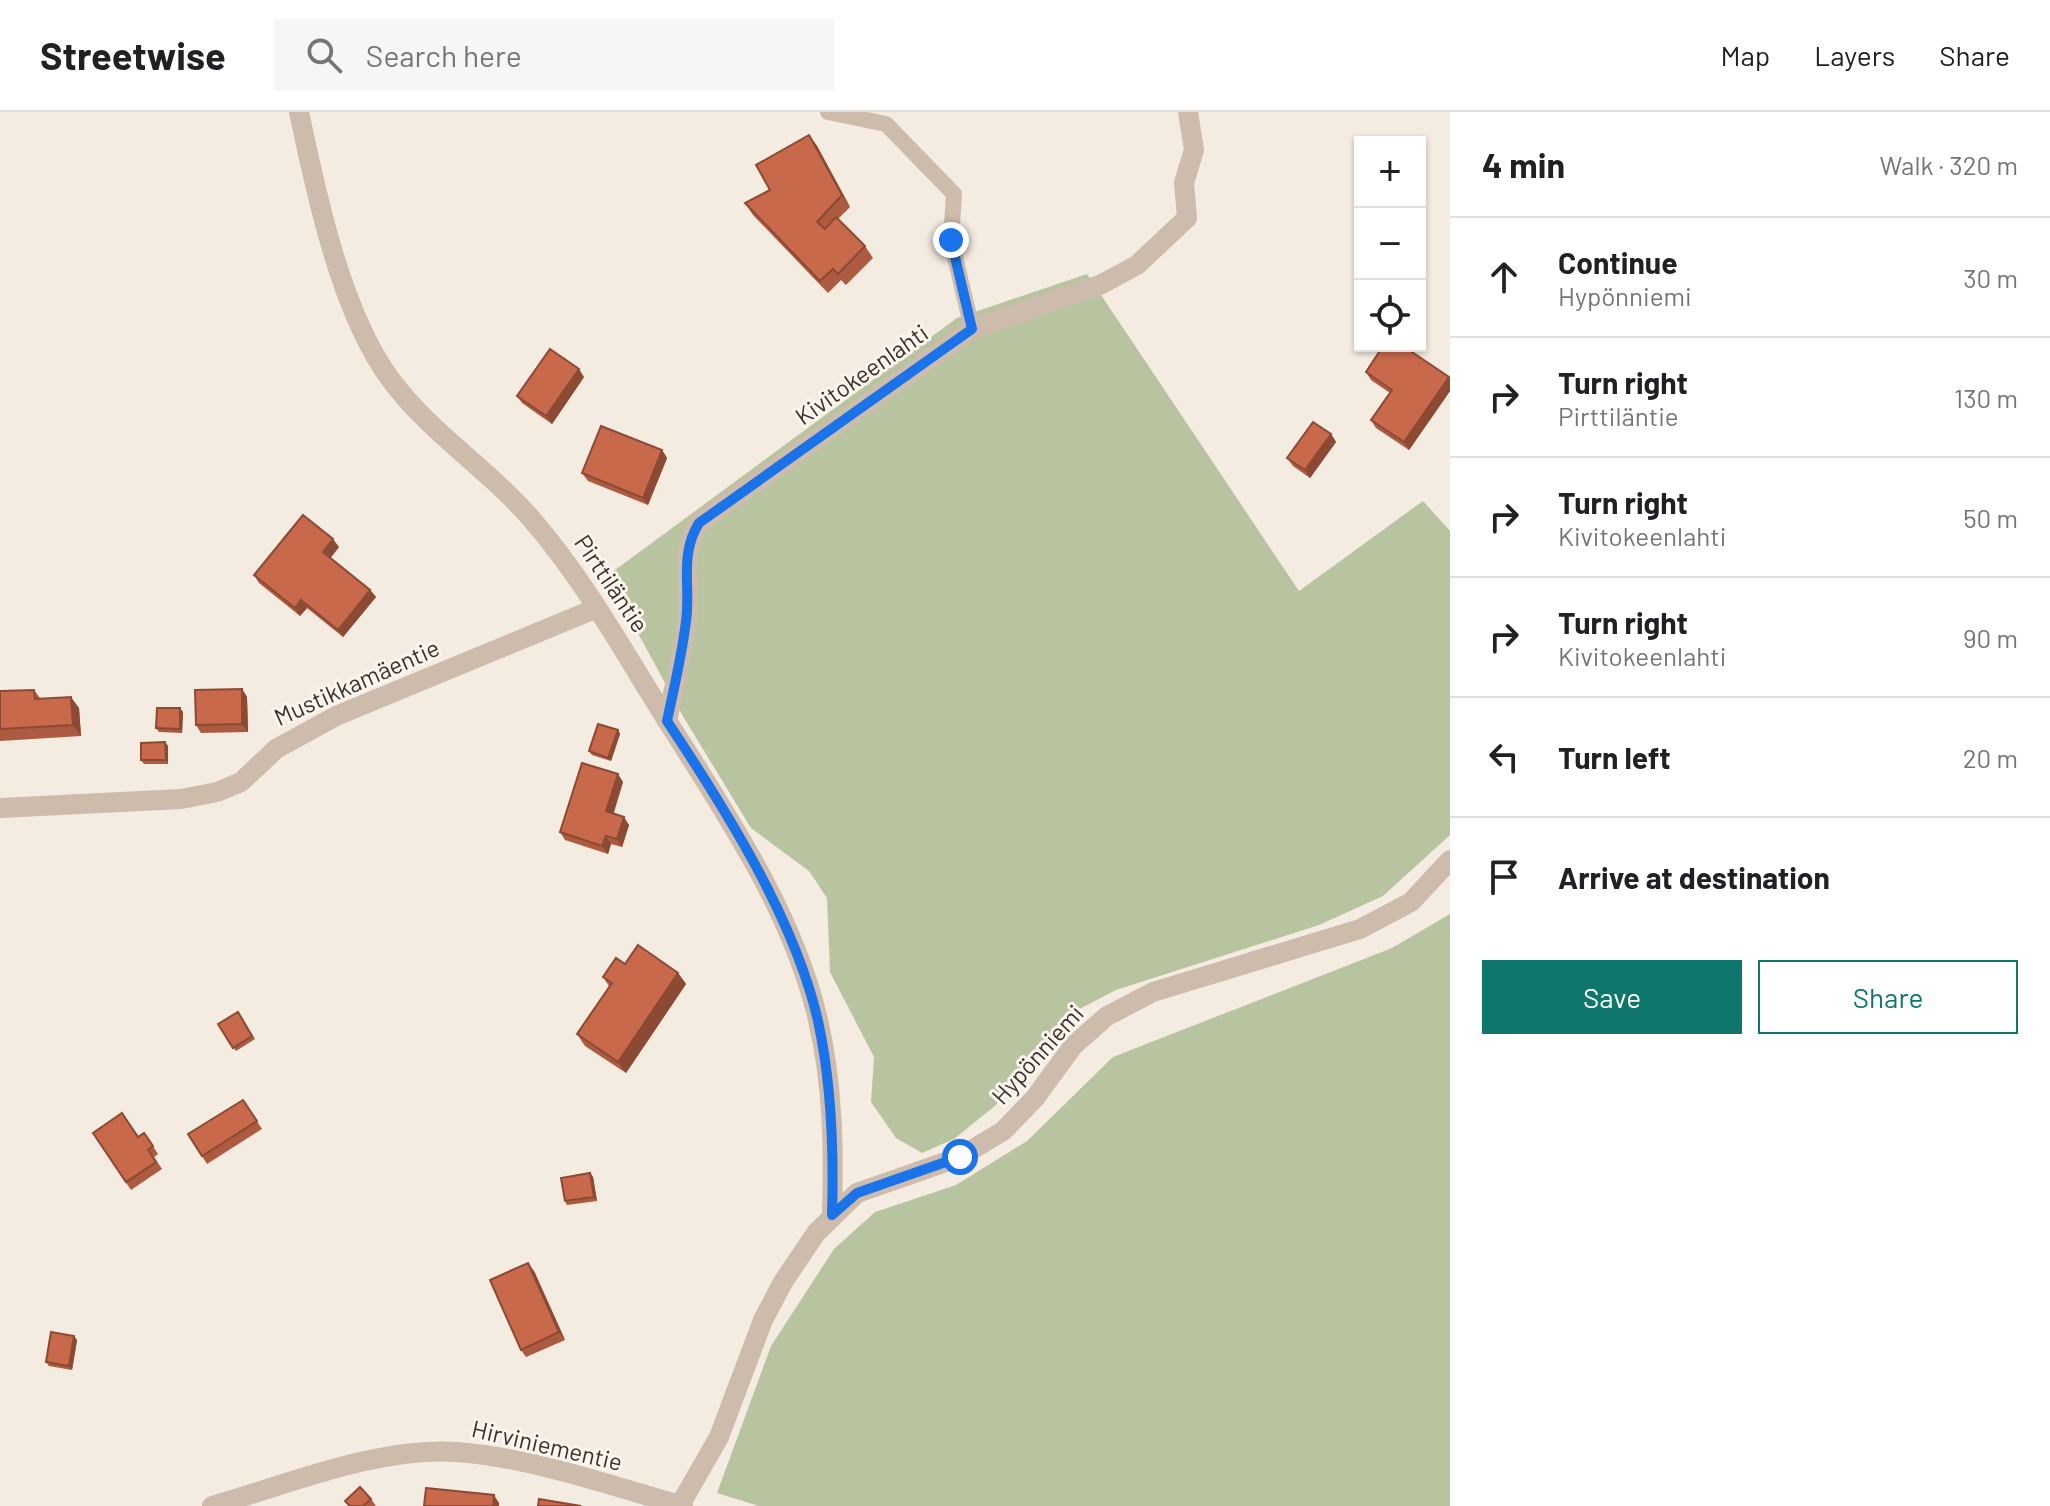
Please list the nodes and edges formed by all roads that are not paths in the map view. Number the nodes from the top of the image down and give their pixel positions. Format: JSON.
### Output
{"nodes":[{"id":1,"x":299,"y":112,"type":"edge"},
{"id":2,"x":828,"y":112,"type":"edge"},
{"id":3,"x":1188,"y":112,"type":"edge"},
{"id":4,"x":972,"y":329,"type":"junction"},
{"id":5,"x":597,"y":608,"type":"junction"},
{"id":6,"x":667,"y":721,"type":"junction"},
{"id":7,"x":0,"y":808,"type":"edge"},
{"id":8,"x":1450,"y":860,"type":"edge"},
{"id":9,"x":832,"y":1215,"type":"junction"},
{"id":10,"x":212,"y":1506,"type":"edge"},
{"id":11,"x":681,"y":1506,"type":"edge"}],
"edges":[{"from":1,"to":5,"type":"street","name":"Pirttiläntie"},
{"from":2,"to":4,"type":"lane"},
{"from":3,"to":4,"type":"street","name":"Kivitokeenlahti"},
{"from":4,"to":6,"type":"street","name":"Kivitokeenlahti"},
{"from":5,"to":6,"type":"street","name":"Pirttiläntie"},
{"from":5,"to":7,"type":"street","name":"Mustikkamäentie"},
{"from":6,"to":9,"type":"street","name":"Pirttiläntie"},
{"from":8,"to":9,"type":"street","name":"Hypönniemi"},
{"from":9,"to":11,"type":"street","name":"Hypönniemi"},
{"from":10,"to":11,"type":"street","name":"Hirviniementie"}]}
